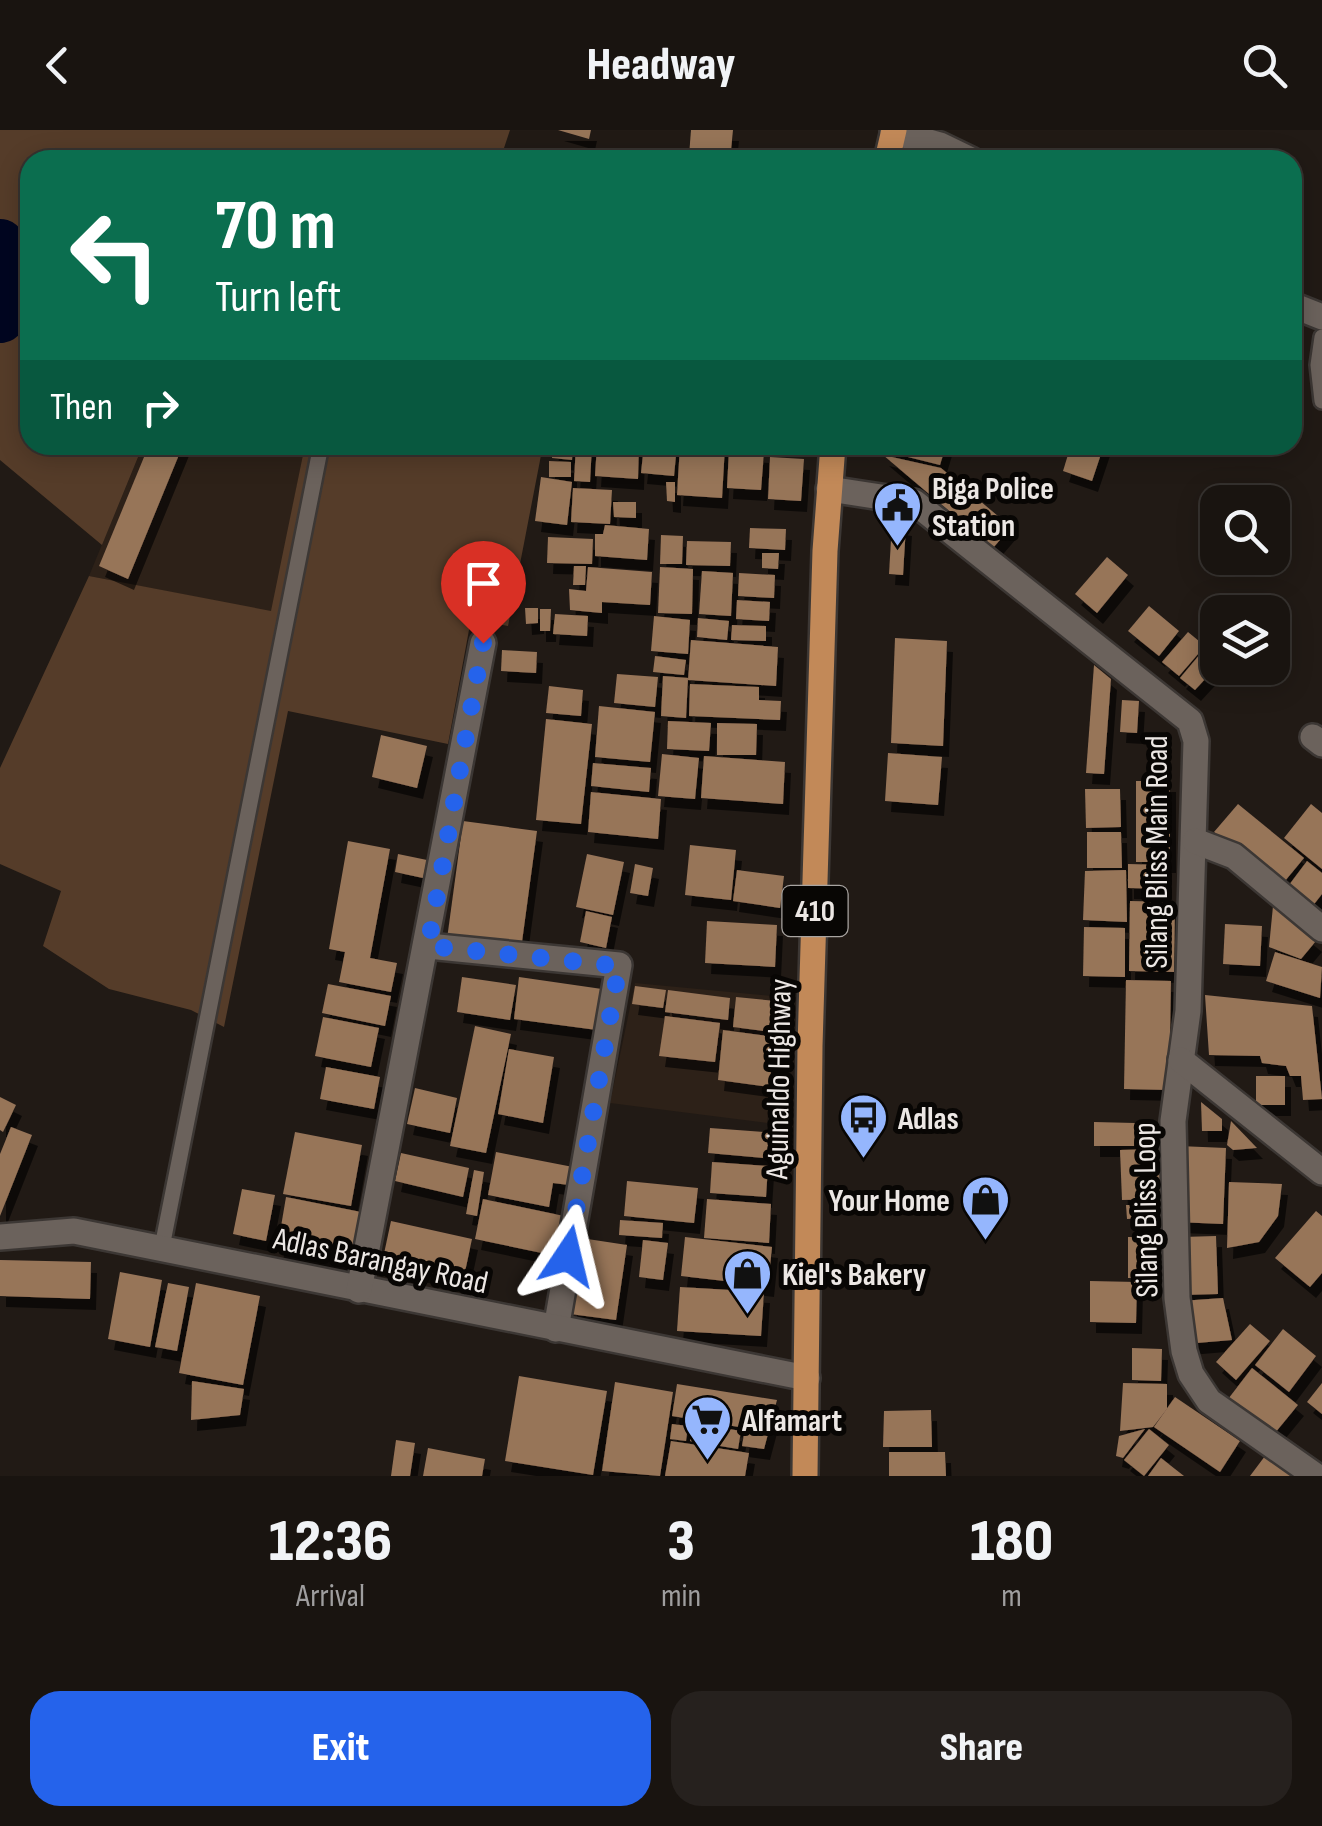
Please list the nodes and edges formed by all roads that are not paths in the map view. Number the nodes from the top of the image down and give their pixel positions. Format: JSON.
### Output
{"nodes":[{"id":1,"x":894,"y":131,"type":"edge"},
{"id":2,"x":950,"y":150,"type":"edge"},
{"id":3,"x":1322,"y":337,"type":"edge"},
{"id":4,"x":1322,"y":400,"type":"edge"},
{"id":5,"x":318,"y":455,"type":"edge"},
{"id":6,"x":833,"y":455,"type":"edge"},
{"id":7,"x":829,"y":489,"type":"junction"},
{"id":8,"x":483,"y":643,"type":"dead end"},
{"id":9,"x":1195,"y":841,"type":"junction"},
{"id":10,"x":1322,"y":929,"type":"edge"},
{"id":11,"x":428,"y":946,"type":"junction"},
{"id":12,"x":1181,"y":1060,"type":"junction"},
{"id":13,"x":1322,"y":1172,"type":"edge"},
{"id":14,"x":0,"y":1237,"type":"edge"},
{"id":15,"x":162,"y":1246,"type":"junction"},
{"id":16,"x":359,"y":1290,"type":"junction"},
{"id":17,"x":556,"y":1328,"type":"junction"},
{"id":18,"x":807,"y":1378,"type":"junction"},
{"id":19,"x":805,"y":1476,"type":"edge"},
{"id":20,"x":1316,"y":1476,"type":"edge"}],
"edges":[{"from":1,"to":2,"type":"street"},
{"from":3,"to":4,"type":"lane"},
{"from":5,"to":15,"type":"lane"},
{"from":6,"to":7,"type":"main road","name":"Aguinaldo Highway","number":"410"},
{"from":7,"to":9,"type":"street","name":"Silang Bliss Main Road"},
{"from":7,"to":18,"type":"main road","name":"Aguinaldo Highway","number":"410"},
{"from":8,"to":11,"type":"street"},
{"from":9,"to":10,"type":"street"},
{"from":9,"to":12,"type":"street","name":"Silang Bliss Main Road"},
{"from":11,"to":16,"type":"street"},
{"from":11,"to":17,"type":"street"},
{"from":12,"to":13,"type":"street"},
{"from":12,"to":20,"type":"street","name":"Silang Bliss Loop"},
{"from":14,"to":15,"type":"street","name":"Adlas Barangay Road"},
{"from":15,"to":16,"type":"street","name":"Adlas Barangay Road"},
{"from":16,"to":17,"type":"street","name":"Adlas Barangay Road"},
{"from":17,"to":18,"type":"street","name":"Adlas Barangay Road"},
{"from":18,"to":19,"type":"main road","name":"Aguinaldo Highway","number":"410"}]}
